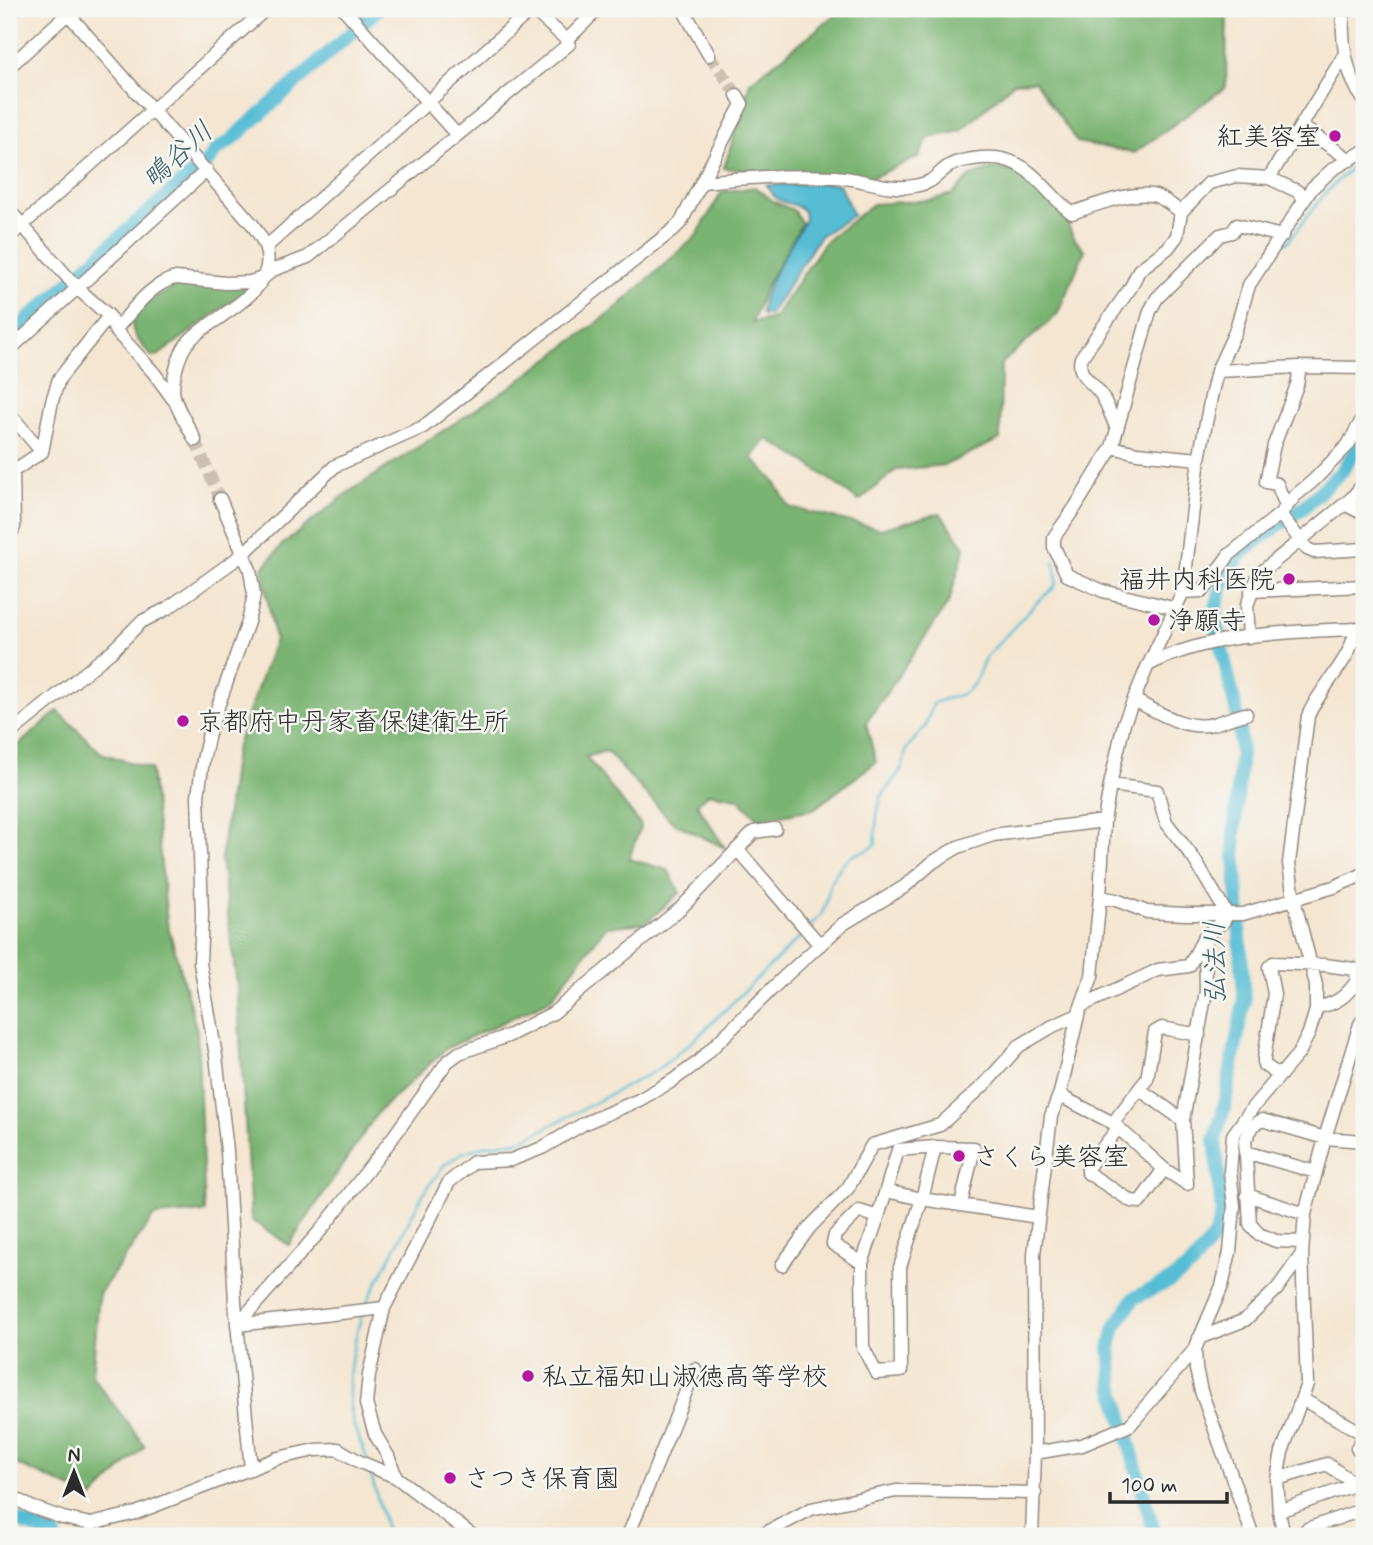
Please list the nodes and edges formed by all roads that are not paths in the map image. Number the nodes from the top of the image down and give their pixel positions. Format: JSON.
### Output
{"nodes":[{"id":1,"x":266,"y":9,"type":"edge"},
{"id":2,"x":344,"y":9,"type":"edge"},
{"id":3,"x":532,"y":9,"type":"edge"},
{"id":4,"x":598,"y":9,"type":"edge"},
{"id":5,"x":683,"y":9,"type":"edge"},
{"id":6,"x":1344,"y":9,"type":"edge"},
{"id":7,"x":69,"y":10,"type":"edge"},
{"id":8,"x":567,"y":40,"type":"junction"},
{"id":9,"x":1345,"y":54,"type":"junction"},
{"id":10,"x":709,"y":55,"type":"tunnel mouth"},
{"id":11,"x":9,"y":67,"type":"edge"},
{"id":12,"x":737,"y":95,"type":"dead end"},
{"id":13,"x":1364,"y":100,"type":"edge"},
{"id":14,"x":428,"y":102,"type":"junction"},
{"id":15,"x":152,"y":110,"type":"junction"},
{"id":16,"x":1301,"y":126,"type":"junction"},
{"id":17,"x":457,"y":135,"type":"junction"},
{"id":18,"x":1364,"y":151,"type":"edge"},
{"id":19,"x":1350,"y":160,"type":"junction"},
{"id":20,"x":207,"y":170,"type":"junction"},
{"id":21,"x":1269,"y":178,"type":"junction"},
{"id":22,"x":702,"y":182,"type":"junction"},
{"id":23,"x":1304,"y":198,"type":"junction"},
{"id":24,"x":9,"y":210,"type":"edge"},
{"id":25,"x":1181,"y":212,"type":"junction"},
{"id":26,"x":22,"y":225,"type":"junction"},
{"id":27,"x":1282,"y":236,"type":"junction"},
{"id":28,"x":9,"y":237,"type":"edge"},
{"id":29,"x":266,"y":247,"type":"junction"},
{"id":30,"x":263,"y":278,"type":"junction"},
{"id":31,"x":77,"y":288,"type":"junction"},
{"id":32,"x":109,"y":316,"type":"junction"},
{"id":33,"x":115,"y":330,"type":"junction"},
{"id":34,"x":9,"y":350,"type":"edge"},
{"id":35,"x":1300,"y":368,"type":"junction"},
{"id":36,"x":1364,"y":368,"type":"edge"},
{"id":37,"x":1217,"y":371,"type":"junction"},
{"id":38,"x":180,"y":408,"type":"junction"},
{"id":39,"x":9,"y":413,"type":"edge"},
{"id":40,"x":1364,"y":416,"type":"edge"},
{"id":41,"x":1117,"y":429,"type":"junction"},
{"id":42,"x":195,"y":440,"type":"tunnel mouth"},
{"id":43,"x":1112,"y":447,"type":"junction"},
{"id":44,"x":41,"y":452,"type":"junction"},
{"id":45,"x":1199,"y":458,"type":"junction"},
{"id":46,"x":1364,"y":483,"type":"edge"},
{"id":47,"x":220,"y":499,"type":"tunnel mouth"},
{"id":48,"x":1344,"y":504,"type":"junction"},
{"id":49,"x":1364,"y":509,"type":"edge"},
{"id":50,"x":1283,"y":510,"type":"junction"},
{"id":51,"x":9,"y":538,"type":"edge"},
{"id":52,"x":1300,"y":540,"type":"junction"},
{"id":53,"x":1364,"y":549,"type":"edge"},
{"id":54,"x":242,"y":555,"type":"junction"},
{"id":55,"x":1364,"y":586,"type":"edge"},
{"id":56,"x":1251,"y":591,"type":"junction"},
{"id":57,"x":1183,"y":592,"type":"junction"},
{"id":58,"x":1177,"y":609,"type":"junction"},
{"id":59,"x":1360,"y":629,"type":"edge"},
{"id":60,"x":1249,"y":637,"type":"junction"},
{"id":61,"x":1148,"y":664,"type":"junction"},
{"id":62,"x":1134,"y":700,"type":"junction"},
{"id":63,"x":1246,"y":714,"type":"dead end"},
{"id":64,"x":9,"y":734,"type":"edge"},
{"id":65,"x":1110,"y":785,"type":"junction"},
{"id":66,"x":1104,"y":821,"type":"junction"},
{"id":67,"x":775,"y":828,"type":"dead end"},
{"id":68,"x":737,"y":849,"type":"junction"},
{"id":69,"x":1364,"y":874,"type":"edge"},
{"id":70,"x":1100,"y":897,"type":"junction"},
{"id":71,"x":1294,"y":900,"type":"junction"},
{"id":72,"x":1234,"y":914,"type":"junction"},
{"id":73,"x":1205,"y":936,"type":"junction"},
{"id":74,"x":820,"y":945,"type":"junction"},
{"id":75,"x":1312,"y":965,"type":"junction"},
{"id":76,"x":1316,"y":1007,"type":"junction"},
{"id":77,"x":1081,"y":1010,"type":"junction"},
{"id":78,"x":1364,"y":1019,"type":"edge"},
{"id":79,"x":1199,"y":1035,"type":"junction"},
{"id":80,"x":1279,"y":1075,"type":"junction"},
{"id":81,"x":1139,"y":1089,"type":"junction"},
{"id":82,"x":1060,"y":1093,"type":"junction"},
{"id":83,"x":1183,"y":1120,"type":"junction"},
{"id":84,"x":1116,"y":1126,"type":"junction"},
{"id":85,"x":1325,"y":1138,"type":"junction"},
{"id":86,"x":1364,"y":1141,"type":"edge"},
{"id":87,"x":935,"y":1147,"type":"junction"},
{"id":88,"x":1245,"y":1152,"type":"junction"},
{"id":89,"x":1164,"y":1169,"type":"junction"},
{"id":90,"x":1316,"y":1172,"type":"junction"},
{"id":91,"x":886,"y":1191,"type":"junction"},
{"id":92,"x":1247,"y":1195,"type":"junction"},
{"id":93,"x":922,"y":1199,"type":"junction"},
{"id":94,"x":961,"y":1204,"type":"junction"},
{"id":95,"x":1305,"y":1214,"type":"junction"},
{"id":96,"x":878,"y":1217,"type":"junction"},
{"id":97,"x":1038,"y":1217,"type":"junction"},
{"id":98,"x":1302,"y":1248,"type":"junction"},
{"id":99,"x":862,"y":1263,"type":"junction"},
{"id":100,"x":782,"y":1265,"type":"dead end"},
{"id":101,"x":384,"y":1308,"type":"junction"},
{"id":102,"x":237,"y":1325,"type":"junction"},
{"id":103,"x":1197,"y":1344,"type":"junction"},
{"id":104,"x":695,"y":1368,"type":"dead end"},
{"id":105,"x":1302,"y":1399,"type":"junction"},
{"id":106,"x":1357,"y":1448,"type":"dead end"},
{"id":107,"x":1035,"y":1454,"type":"junction"},
{"id":108,"x":251,"y":1469,"type":"junction"},
{"id":109,"x":396,"y":1477,"type":"junction"},
{"id":110,"x":1277,"y":1479,"type":"junction"},
{"id":111,"x":1359,"y":1481,"type":"edge"},
{"id":112,"x":1035,"y":1493,"type":"junction"},
{"id":113,"x":9,"y":1495,"type":"edge"},
{"id":114,"x":1364,"y":1509,"type":"edge"},
{"id":115,"x":1279,"y":1511,"type":"junction"},
{"id":116,"x":91,"y":1530,"type":"edge"},
{"id":117,"x":473,"y":1536,"type":"edge"},
{"id":118,"x":628,"y":1536,"type":"edge"},
{"id":119,"x":760,"y":1536,"type":"edge"},
{"id":120,"x":1032,"y":1536,"type":"edge"},
{"id":121,"x":1253,"y":1536,"type":"edge"},
{"id":122,"x":1284,"y":1536,"type":"edge"},
{"id":123,"x":1301,"y":1536,"type":"edge"}],
"edges":[{"from":1,"to":15,"type":"street"},
{"from":2,"to":14,"type":"street"},
{"from":3,"to":8,"type":"street"},
{"from":3,"to":14,"type":"street"},
{"from":4,"to":8,"type":"street"},
{"from":5,"to":10,"type":"street"},
{"from":6,"to":9,"type":"street"},
{"from":7,"to":11,"type":"street"},
{"from":7,"to":15,"type":"street"},
{"from":8,"to":17,"type":"street"},
{"from":9,"to":13,"type":"street"},
{"from":9,"to":16,"type":"street"},
{"from":12,"to":22,"type":"street"},
{"from":14,"to":17,"type":"street"},
{"from":14,"to":29,"type":"street"},
{"from":15,"to":20,"type":"street"},
{"from":15,"to":26,"type":"street"},
{"from":16,"to":19,"type":"street"},
{"from":16,"to":21,"type":"street"},
{"from":17,"to":30,"type":"street"},
{"from":18,"to":19,"type":"street"},
{"from":19,"to":23,"type":"street"},
{"from":20,"to":29,"type":"street"},
{"from":20,"to":31,"type":"street"},
{"from":21,"to":23,"type":"street"},
{"from":21,"to":25,"type":"street"},
{"from":22,"to":25,"type":"street"},
{"from":22,"to":54,"type":"street"},
{"from":23,"to":27,"type":"street"},
{"from":24,"to":26,"type":"street"},
{"from":25,"to":41,"type":"street"},
{"from":26,"to":28,"type":"street"},
{"from":26,"to":31,"type":"street"},
{"from":27,"to":37,"type":"street"},
{"from":27,"to":41,"type":"street"},
{"from":29,"to":30,"type":"street"},
{"from":30,"to":33,"type":"street"},
{"from":30,"to":38,"type":"street"},
{"from":31,"to":32,"type":"street"},
{"from":31,"to":34,"type":"street"},
{"from":32,"to":33,"type":"street"},
{"from":32,"to":44,"type":"street"},
{"from":33,"to":38,"type":"street"},
{"from":35,"to":36,"type":"street"},
{"from":35,"to":37,"type":"street"},
{"from":35,"to":50,"type":"street"},
{"from":37,"to":45,"type":"street"},
{"from":38,"to":42,"type":"street"},
{"from":39,"to":44,"type":"street"},
{"from":40,"to":50,"type":"street"},
{"from":41,"to":43,"type":"street"},
{"from":43,"to":45,"type":"street"},
{"from":43,"to":58,"type":"street"},
{"from":44,"to":51,"type":"street"},
{"from":45,"to":57,"type":"street"},
{"from":46,"to":48,"type":"street"},
{"from":47,"to":54,"type":"street"},
{"from":48,"to":49,"type":"street"},
{"from":48,"to":52,"type":"street"},
{"from":50,"to":52,"type":"street"},
{"from":50,"to":57,"type":"street"},
{"from":52,"to":53,"type":"street"},
{"from":52,"to":56,"type":"street"},
{"from":54,"to":64,"type":"street"},
{"from":54,"to":102,"type":"street"},
{"from":55,"to":56,"type":"street"},
{"from":56,"to":60,"type":"street"},
{"from":57,"to":58,"type":"street"},
{"from":58,"to":61,"type":"street"},
{"from":59,"to":60,"type":"street"},
{"from":59,"to":71,"type":"street"},
{"from":60,"to":61,"type":"street"},
{"from":61,"to":62,"type":"street"},
{"from":62,"to":63,"type":"street"},
{"from":62,"to":65,"type":"street"},
{"from":65,"to":66,"type":"street"},
{"from":65,"to":72,"type":"street"},
{"from":66,"to":70,"type":"street"},
{"from":66,"to":74,"type":"street"},
{"from":67,"to":68,"type":"street"},
{"from":68,"to":74,"type":"street"},
{"from":68,"to":102,"type":"street"},
{"from":69,"to":71,"type":"street"},
{"from":70,"to":72,"type":"street"},
{"from":70,"to":77,"type":"street"},
{"from":71,"to":72,"type":"street"},
{"from":71,"to":75,"type":"street"},
{"from":72,"to":73,"type":"street"},
{"from":73,"to":77,"type":"street"},
{"from":73,"to":79,"type":"street"},
{"from":74,"to":101,"type":"street"},
{"from":75,"to":76,"type":"street"},
{"from":75,"to":76,"type":"street"},
{"from":75,"to":80,"type":"street"},
{"from":76,"to":80,"type":"street"},
{"from":77,"to":82,"type":"street"},
{"from":77,"to":100,"type":"street"},
{"from":78,"to":85,"type":"street"},
{"from":79,"to":81,"type":"street"},
{"from":79,"to":83,"type":"street"},
{"from":80,"to":103,"type":"street"},
{"from":81,"to":83,"type":"street"},
{"from":81,"to":84,"type":"street"},
{"from":82,"to":84,"type":"street"},
{"from":82,"to":97,"type":"street"},
{"from":83,"to":89,"type":"street"},
{"from":84,"to":89,"type":"street"},
{"from":84,"to":89,"type":"street"},
{"from":85,"to":86,"type":"street"},
{"from":85,"to":88,"type":"street"},
{"from":85,"to":90,"type":"street"},
{"from":87,"to":91,"type":"street"},
{"from":87,"to":93,"type":"street"},
{"from":87,"to":94,"type":"street"},
{"from":88,"to":90,"type":"street"},
{"from":88,"to":92,"type":"street"},
{"from":90,"to":95,"type":"street"},
{"from":91,"to":93,"type":"street"},
{"from":91,"to":96,"type":"street"},
{"from":92,"to":95,"type":"street"},
{"from":92,"to":98,"type":"street"},
{"from":93,"to":94,"type":"street"},
{"from":93,"to":99,"type":"street"},
{"from":94,"to":97,"type":"street"},
{"from":95,"to":98,"type":"street"},
{"from":96,"to":99,"type":"street"},
{"from":96,"to":99,"type":"street"},
{"from":97,"to":107,"type":"street"},
{"from":98,"to":103,"type":"street"},
{"from":98,"to":105,"type":"street"},
{"from":101,"to":102,"type":"street"},
{"from":101,"to":109,"type":"street"},
{"from":102,"to":108,"type":"street"},
{"from":103,"to":107,"type":"street"},
{"from":103,"to":121,"type":"street"},
{"from":104,"to":118,"type":"street"},
{"from":105,"to":106,"type":"street"},
{"from":105,"to":110,"type":"street"},
{"from":107,"to":112,"type":"street"},
{"from":108,"to":109,"type":"street"},
{"from":108,"to":116,"type":"street"},
{"from":109,"to":117,"type":"street"},
{"from":110,"to":111,"type":"street"},
{"from":110,"to":115,"type":"street"},
{"from":111,"to":115,"type":"street"},
{"from":112,"to":119,"type":"street"},
{"from":112,"to":120,"type":"street"},
{"from":113,"to":116,"type":"street"},
{"from":114,"to":123,"type":"street"},
{"from":115,"to":122,"type":"street"}]}
